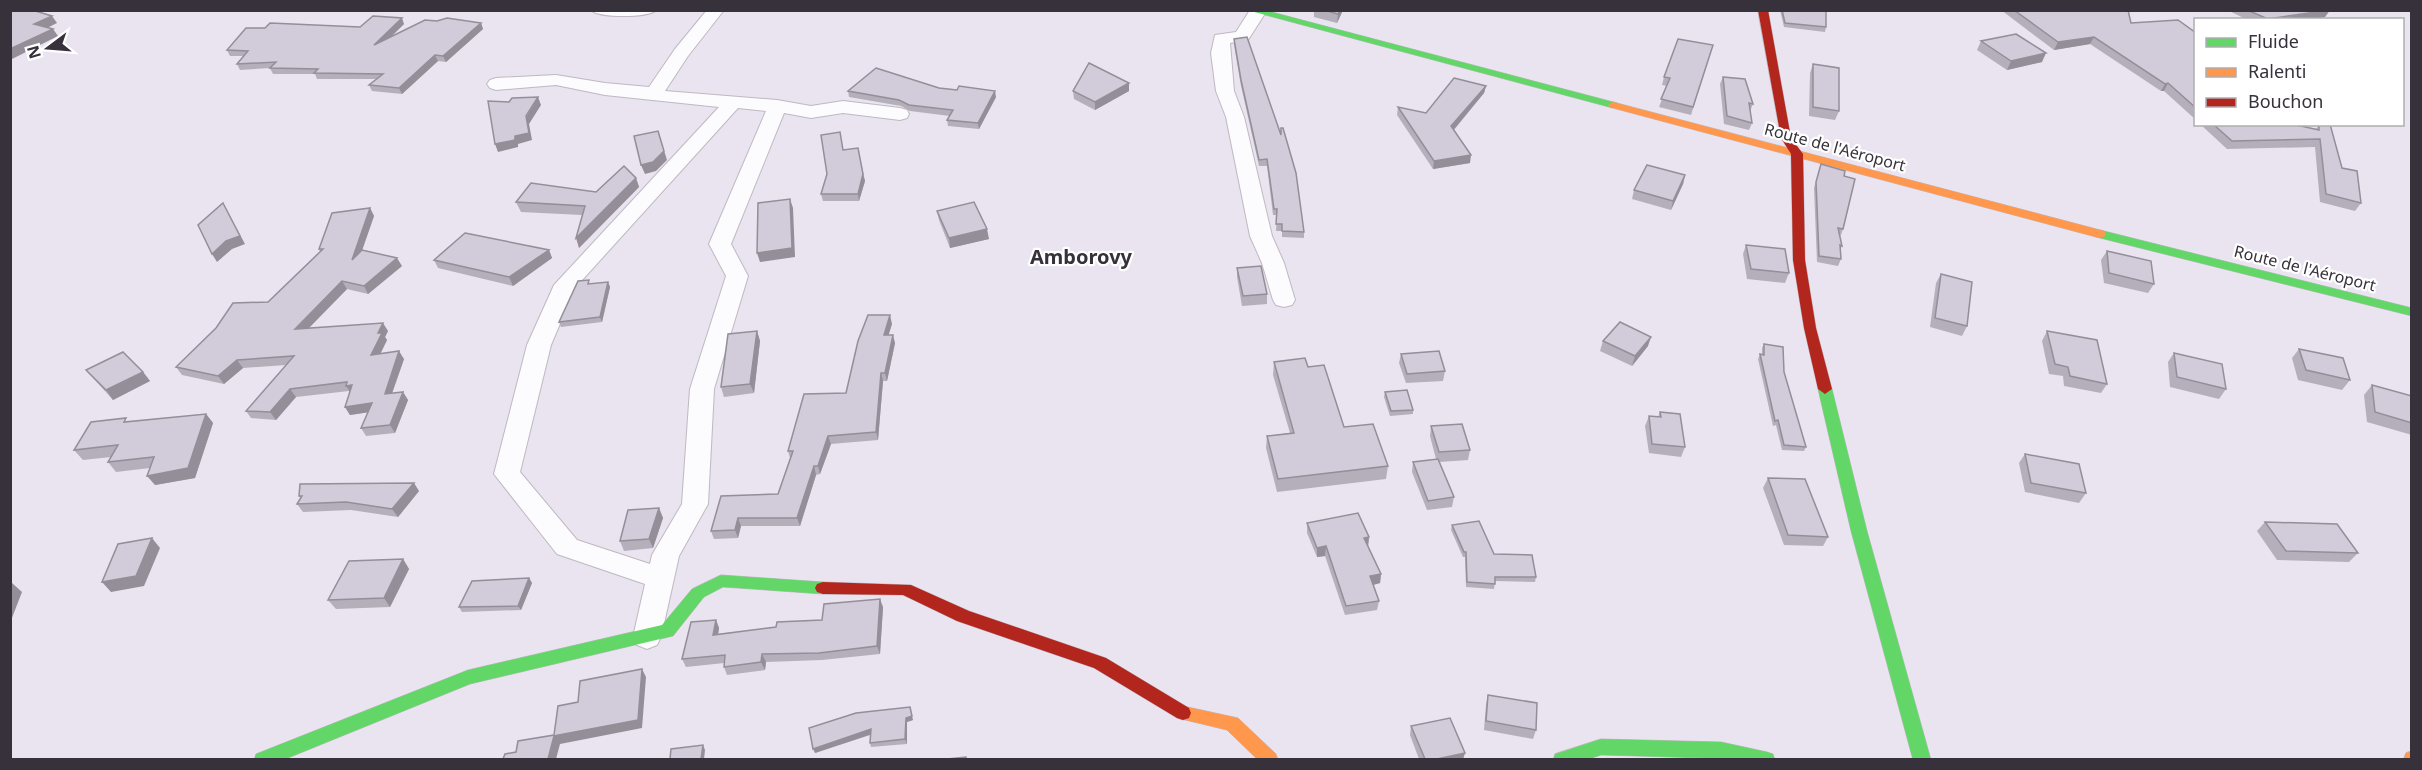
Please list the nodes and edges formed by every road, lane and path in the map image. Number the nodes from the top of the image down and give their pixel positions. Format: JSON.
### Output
{"nodes":[{"id":1,"x":599,"y":10,"type":"edge"},
{"id":2,"x":648,"y":10,"type":"edge"},
{"id":3,"x":716,"y":10,"type":"edge"},
{"id":4,"x":1763,"y":10,"type":"edge"},
{"id":5,"x":1254,"y":11,"type":"edge"},
{"id":6,"x":496,"y":84,"type":"dead end"},
{"id":7,"x":654,"y":93,"type":"junction"},
{"id":8,"x":733,"y":103,"type":"junction"},
{"id":9,"x":777,"y":106,"type":"junction"},
{"id":10,"x":900,"y":114,"type":"dead end"},
{"id":11,"x":1797,"y":154,"type":"junction"},
{"id":12,"x":1284,"y":300,"type":"dead end"},
{"id":13,"x":2412,"y":312,"type":"edge"},
{"id":14,"x":661,"y":578,"type":"junction"},
{"id":15,"x":647,"y":637,"type":"junction"},
{"id":16,"x":262,"y":759,"type":"edge"},
{"id":17,"x":1270,"y":759,"type":"edge"},
{"id":18,"x":1561,"y":759,"type":"edge"},
{"id":19,"x":1767,"y":759,"type":"edge"},
{"id":20,"x":1922,"y":759,"type":"edge"}],
"edges":[{"from":1,"to":2,"type":"street"},
{"from":3,"to":7,"type":"street"},
{"from":4,"to":11,"type":"street"},
{"from":5,"to":11,"type":"street","name":"Route de l'Aéroport"},
{"from":5,"to":12,"type":"street"},
{"from":6,"to":7,"type":"street"},
{"from":7,"to":8,"type":"street"},
{"from":8,"to":9,"type":"street"},
{"from":8,"to":14,"type":"street"},
{"from":9,"to":10,"type":"street"},
{"from":9,"to":14,"type":"street"},
{"from":11,"to":13,"type":"street","name":"Route de l'Aéroport"},
{"from":11,"to":20,"type":"street"},
{"from":14,"to":15,"type":"street"},
{"from":15,"to":16,"type":"street"},
{"from":15,"to":17,"type":"street"},
{"from":18,"to":19,"type":"street"}]}
